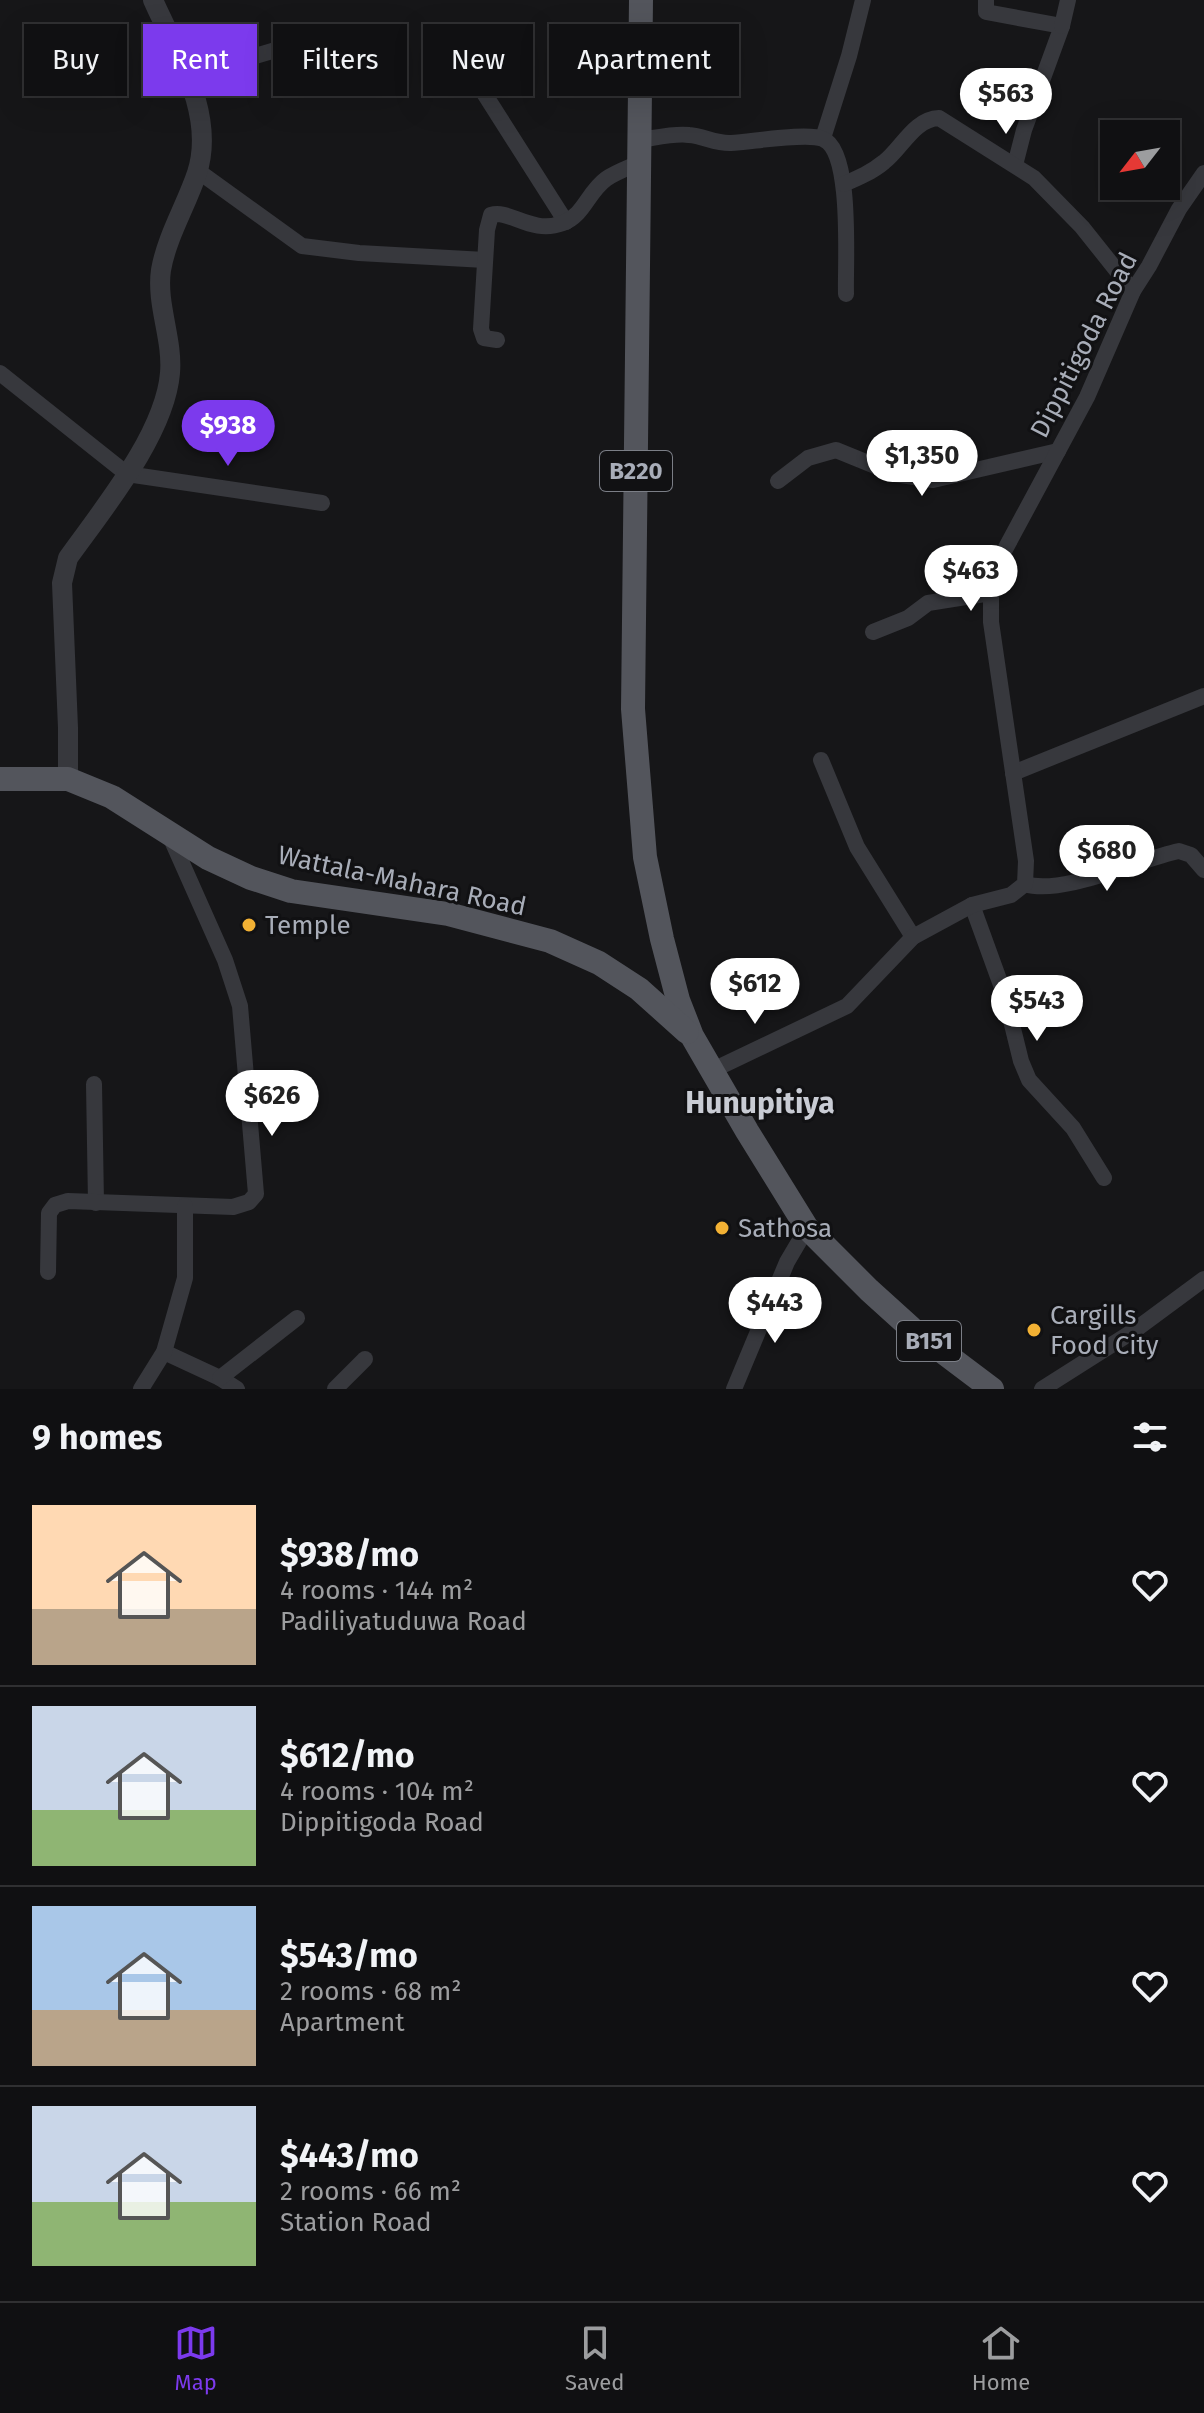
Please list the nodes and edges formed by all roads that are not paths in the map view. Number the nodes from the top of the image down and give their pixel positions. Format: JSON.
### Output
{"nodes":[{"id":1,"x":153,"y":0,"type":"edge"},
{"id":2,"x":641,"y":0,"type":"edge"},
{"id":3,"x":863,"y":0,"type":"edge"},
{"id":4,"x":986,"y":0,"type":"edge"},
{"id":5,"x":1068,"y":0,"type":"edge"},
{"id":6,"x":164,"y":24,"type":"edge"},
{"id":7,"x":1062,"y":26,"type":"junction"},
{"id":8,"x":194,"y":96,"type":"edge"},
{"id":9,"x":486,"y":96,"type":"edge"},
{"id":10,"x":823,"y":138,"type":"junction"},
{"id":11,"x":640,"y":152,"type":"junction"},
{"id":12,"x":1015,"y":165,"type":"junction"},
{"id":13,"x":198,"y":171,"type":"junction"},
{"id":14,"x":1204,"y":173,"type":"edge"},
{"id":15,"x":844,"y":184,"type":"junction"},
{"id":16,"x":566,"y":222,"type":"junction"},
{"id":17,"x":485,"y":260,"type":"junction"},
{"id":18,"x":1133,"y":291,"type":"junction"},
{"id":19,"x":846,"y":294,"type":"dead end"},
{"id":20,"x":497,"y":340,"type":"dead end"},
{"id":21,"x":0,"y":373,"type":"edge"},
{"id":22,"x":1058,"y":451,"type":"junction"},
{"id":23,"x":127,"y":474,"type":"junction"},
{"id":24,"x":778,"y":481,"type":"dead end"},
{"id":25,"x":322,"y":503,"type":"dead end"},
{"id":26,"x":991,"y":593,"type":"junction"},
{"id":27,"x":873,"y":632,"type":"dead end"},
{"id":28,"x":1204,"y":696,"type":"edge"},
{"id":29,"x":821,"y":760,"type":"dead end"},
{"id":30,"x":1013,"y":773,"type":"junction"},
{"id":31,"x":0,"y":779,"type":"edge"},
{"id":32,"x":68,"y":779,"type":"junction"},
{"id":33,"x":167,"y":830,"type":"junction"},
{"id":34,"x":1204,"y":870,"type":"edge"},
{"id":35,"x":1025,"y":884,"type":"junction"},
{"id":36,"x":972,"y":905,"type":"junction"},
{"id":37,"x":913,"y":937,"type":"junction"},
{"id":38,"x":692,"y":1036,"type":"junction"},
{"id":39,"x":713,"y":1070,"type":"junction"},
{"id":40,"x":94,"y":1084,"type":"dead end"},
{"id":41,"x":1104,"y":1178,"type":"dead end"},
{"id":42,"x":96,"y":1203,"type":"junction"},
{"id":43,"x":185,"y":1206,"type":"junction"},
{"id":44,"x":807,"y":1228,"type":"junction"},
{"id":45,"x":48,"y":1272,"type":"dead end"},
{"id":46,"x":1204,"y":1279,"type":"edge"},
{"id":47,"x":297,"y":1318,"type":"dead end"},
{"id":48,"x":164,"y":1352,"type":"junction"},
{"id":49,"x":365,"y":1359,"type":"dead end"},
{"id":50,"x":220,"y":1378,"type":"junction"},
{"id":51,"x":141,"y":1389,"type":"edge"},
{"id":52,"x":237,"y":1389,"type":"edge"},
{"id":53,"x":335,"y":1389,"type":"edge"},
{"id":54,"x":734,"y":1389,"type":"edge"},
{"id":55,"x":992,"y":1389,"type":"edge"},
{"id":56,"x":1042,"y":1389,"type":"edge"}],
"edges":[{"from":1,"to":6,"type":"street"},
{"from":2,"to":11,"type":"main road","number":"B220"},
{"from":3,"to":10,"type":"street"},
{"from":4,"to":7,"type":"street"},
{"from":5,"to":7,"type":"street"},
{"from":7,"to":12,"type":"street"},
{"from":8,"to":13,"type":"street"},
{"from":9,"to":16,"type":"street"},
{"from":10,"to":11,"type":"street"},
{"from":10,"to":15,"type":"street"},
{"from":11,"to":16,"type":"street"},
{"from":11,"to":38,"type":"main road","number":"B220"},
{"from":12,"to":15,"type":"street"},
{"from":12,"to":18,"type":"street"},
{"from":13,"to":17,"type":"street"},
{"from":13,"to":23,"type":"street"},
{"from":14,"to":18,"type":"street","name":"Dippitigoda Road"},
{"from":15,"to":19,"type":"street"},
{"from":16,"to":17,"type":"street"},
{"from":17,"to":20,"type":"street"},
{"from":18,"to":22,"type":"street","name":"Dippitigoda Road"},
{"from":21,"to":23,"type":"street"},
{"from":22,"to":24,"type":"street"},
{"from":22,"to":26,"type":"street","name":"Dippitigoda Road"},
{"from":23,"to":25,"type":"street"},
{"from":23,"to":32,"type":"street"},
{"from":26,"to":27,"type":"street"},
{"from":26,"to":30,"type":"street","name":"Dippitigoda Road"},
{"from":28,"to":30,"type":"street"},
{"from":29,"to":37,"type":"street"},
{"from":30,"to":35,"type":"street","name":"Dippitigoda Road"},
{"from":31,"to":32,"type":"main road","name":"Wattala-Mahara Road"},
{"from":32,"to":33,"type":"main road","name":"Wattala-Mahara Road"},
{"from":33,"to":38,"type":"main road","name":"Wattala-Mahara Road"},
{"from":33,"to":43,"type":"street"},
{"from":34,"to":35,"type":"street"},
{"from":35,"to":36,"type":"street"},
{"from":36,"to":37,"type":"street"},
{"from":36,"to":41,"type":"street"},
{"from":37,"to":39,"type":"street"},
{"from":38,"to":39,"type":"main road","number":"B151"},
{"from":39,"to":44,"type":"main road","number":"B151"},
{"from":40,"to":42,"type":"street"},
{"from":42,"to":43,"type":"street"},
{"from":42,"to":45,"type":"street"},
{"from":43,"to":48,"type":"street"},
{"from":44,"to":54,"type":"street"},
{"from":44,"to":55,"type":"main road","number":"B151"},
{"from":46,"to":56,"type":"street"},
{"from":47,"to":50,"type":"street"},
{"from":48,"to":50,"type":"street"},
{"from":48,"to":51,"type":"street"},
{"from":49,"to":53,"type":"street"},
{"from":50,"to":52,"type":"street"}]}
